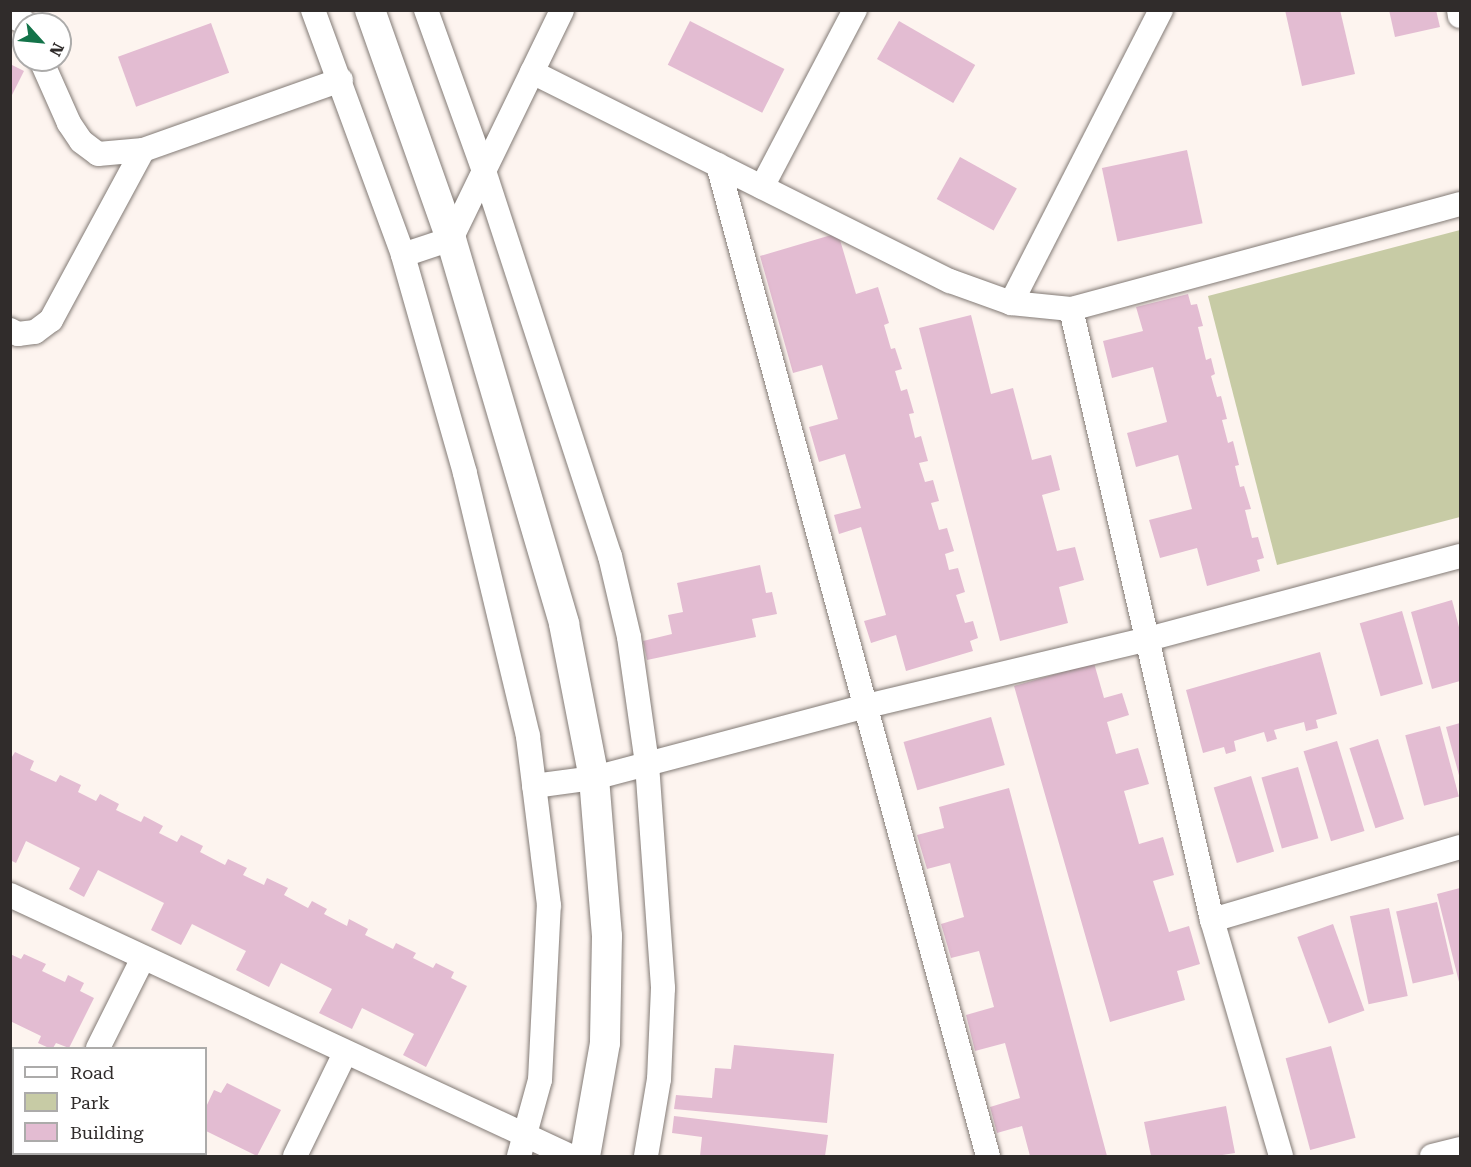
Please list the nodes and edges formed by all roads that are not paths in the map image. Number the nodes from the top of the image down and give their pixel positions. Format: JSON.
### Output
{"nodes":[{"id":1,"x":314,"y":10,"type":"edge"},
{"id":2,"x":370,"y":10,"type":"edge"},
{"id":3,"x":426,"y":10,"type":"edge"},
{"id":4,"x":562,"y":10,"type":"edge"},
{"id":5,"x":855,"y":10,"type":"edge"},
{"id":6,"x":1161,"y":10,"type":"edge"},
{"id":7,"x":1459,"y":10,"type":"edge"},
{"id":8,"x":1461,"y":16,"type":"edge"},
{"id":9,"x":46,"y":72,"type":"edge"},
{"id":10,"x":532,"y":72,"type":"junction"},
{"id":11,"x":341,"y":80,"type":"junction"},
{"id":12,"x":143,"y":150,"type":"junction"},
{"id":13,"x":718,"y":165,"type":"junction"},
{"id":14,"x":484,"y":171,"type":"junction"},
{"id":15,"x":762,"y":187,"type":"junction"},
{"id":16,"x":1461,"y":204,"type":"edge"},
{"id":17,"x":451,"y":238,"type":"junction"},
{"id":18,"x":403,"y":255,"type":"junction"},
{"id":19,"x":1011,"y":303,"type":"junction"},
{"id":20,"x":1071,"y":309,"type":"junction"},
{"id":21,"x":10,"y":330,"type":"edge"},
{"id":22,"x":1461,"y":556,"type":"edge"},
{"id":23,"x":1148,"y":639,"type":"junction"},
{"id":24,"x":867,"y":706,"type":"junction"},
{"id":25,"x":647,"y":764,"type":"junction"},
{"id":26,"x":594,"y":778,"type":"junction"},
{"id":27,"x":534,"y":786,"type":"junction"},
{"id":28,"x":1461,"y":847,"type":"edge"},
{"id":29,"x":10,"y":895,"type":"edge"},
{"id":30,"x":1212,"y":920,"type":"junction"},
{"id":31,"x":144,"y":958,"type":"junction"},
{"id":32,"x":99,"y":1047,"type":"edge"},
{"id":33,"x":345,"y":1053,"type":"junction"},
{"id":34,"x":522,"y":1146,"type":"edge"},
{"id":35,"x":1461,"y":1149,"type":"edge"},
{"id":36,"x":295,"y":1156,"type":"edge"},
{"id":37,"x":570,"y":1156,"type":"edge"},
{"id":38,"x":585,"y":1156,"type":"edge"},
{"id":39,"x":646,"y":1156,"type":"edge"},
{"id":40,"x":988,"y":1156,"type":"edge"},
{"id":41,"x":1281,"y":1156,"type":"edge"},
{"id":42,"x":1432,"y":1156,"type":"edge"}],
"edges":[{"from":1,"to":11,"type":"street"},
{"from":2,"to":17,"type":"street"},
{"from":3,"to":14,"type":"street"},
{"from":4,"to":10,"type":"street"},
{"from":5,"to":15,"type":"street"},
{"from":6,"to":19,"type":"street"},
{"from":7,"to":8,"type":"street"},
{"from":9,"to":12,"type":"street"},
{"from":10,"to":13,"type":"street"},
{"from":10,"to":14,"type":"street"},
{"from":11,"to":12,"type":"street"},
{"from":11,"to":18,"type":"street"},
{"from":12,"to":21,"type":"street"},
{"from":13,"to":15,"type":"street"},
{"from":13,"to":24,"type":"street"},
{"from":14,"to":17,"type":"street"},
{"from":14,"to":25,"type":"street"},
{"from":15,"to":19,"type":"street"},
{"from":16,"to":20,"type":"street"},
{"from":17,"to":18,"type":"street"},
{"from":17,"to":26,"type":"street"},
{"from":18,"to":27,"type":"street"},
{"from":19,"to":20,"type":"street"},
{"from":20,"to":23,"type":"street"},
{"from":22,"to":23,"type":"street"},
{"from":23,"to":24,"type":"street"},
{"from":23,"to":30,"type":"street"},
{"from":24,"to":25,"type":"street"},
{"from":24,"to":40,"type":"street"},
{"from":25,"to":26,"type":"street"},
{"from":25,"to":39,"type":"street"},
{"from":26,"to":27,"type":"street"},
{"from":26,"to":38,"type":"street"},
{"from":27,"to":34,"type":"street"},
{"from":28,"to":30,"type":"street"},
{"from":29,"to":31,"type":"street"},
{"from":30,"to":41,"type":"street"},
{"from":31,"to":32,"type":"street"},
{"from":31,"to":33,"type":"street"},
{"from":33,"to":34,"type":"street"},
{"from":33,"to":36,"type":"street"},
{"from":34,"to":37,"type":"street"},
{"from":35,"to":42,"type":"street"}]}
